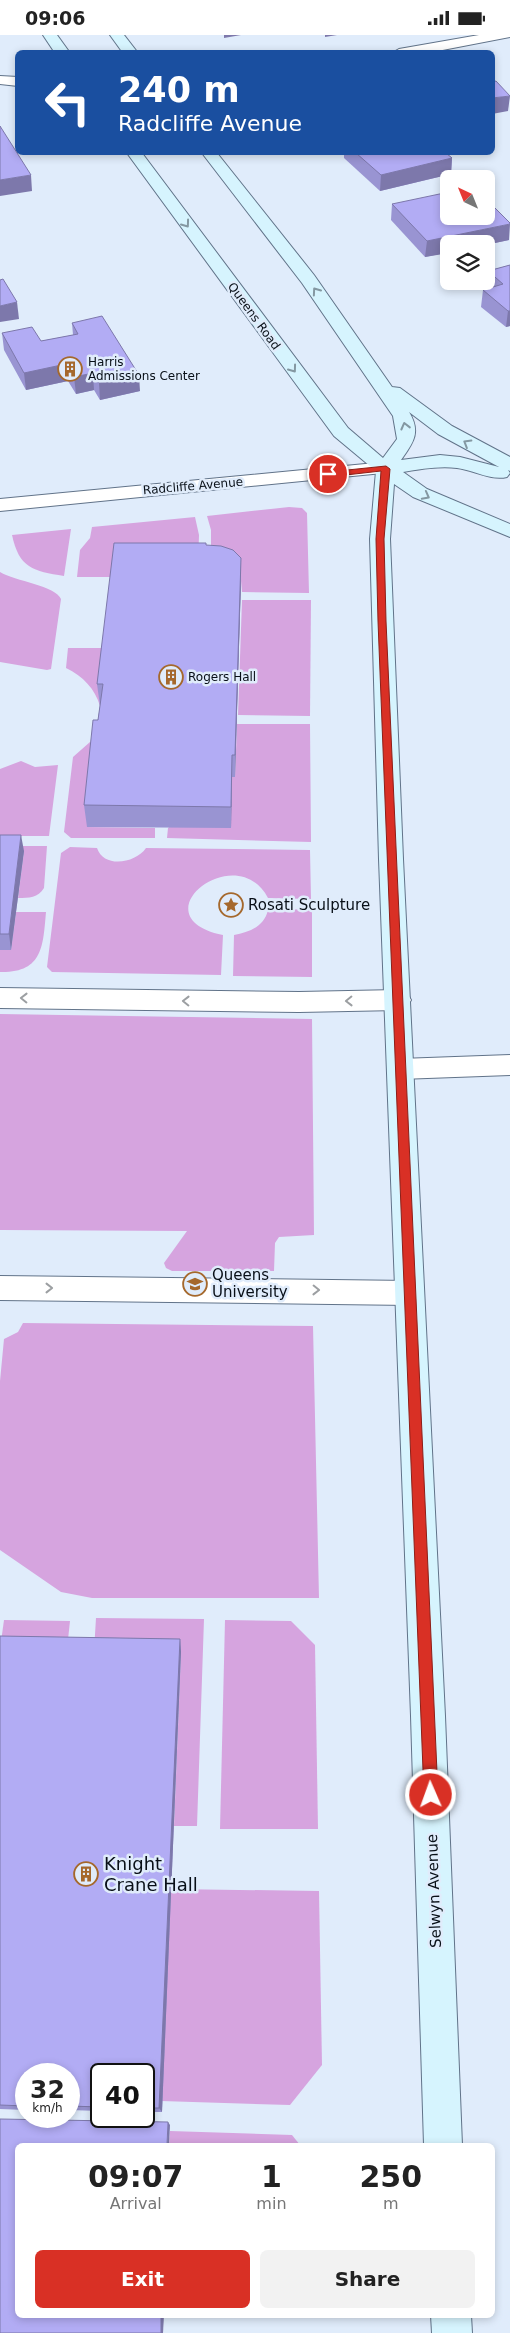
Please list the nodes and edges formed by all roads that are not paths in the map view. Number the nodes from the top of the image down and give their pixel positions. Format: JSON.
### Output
{"nodes":[{"id":1,"x":50,"y":35,"type":"edge"},
{"id":2,"x":118,"y":35,"type":"edge"},
{"id":3,"x":504,"y":35,"type":"edge"},
{"id":4,"x":60,"y":50,"type":"edge"},
{"id":5,"x":129,"y":50,"type":"edge"},
{"id":6,"x":416,"y":50,"type":"edge"},
{"id":7,"x":0,"y":81,"type":"edge"},
{"id":8,"x":15,"y":82,"type":"edge"},
{"id":9,"x":135,"y":155,"type":"edge"},
{"id":10,"x":211,"y":155,"type":"edge"},
{"id":11,"x":377,"y":377,"type":"junction"},
{"id":12,"x":510,"y":465,"type":"edge"},
{"id":13,"x":386,"y":469,"type":"junction"},
{"id":14,"x":510,"y":475,"type":"edge"},
{"id":15,"x":0,"y":505,"type":"edge"},
{"id":16,"x":510,"y":531,"type":"edge"},
{"id":17,"x":0,"y":998,"type":"edge"},
{"id":18,"x":398,"y":1000,"type":"junction"},
{"id":19,"x":510,"y":1065,"type":"edge"},
{"id":20,"x":400,"y":1069,"type":"junction"},
{"id":21,"x":0,"y":1288,"type":"edge"},
{"id":22,"x":410,"y":1293,"type":"junction"},
{"id":23,"x":443,"y":2143,"type":"edge"},
{"id":24,"x":451,"y":2318,"type":"edge"},
{"id":25,"x":452,"y":2333,"type":"edge"}],
"edges":[{"from":1,"to":4,"type":"street"},
{"from":2,"to":5,"type":"street"},
{"from":3,"to":6,"type":"street"},
{"from":7,"to":8,"type":"street"},
{"from":9,"to":13,"type":"street","name":"Queens Road","one_way":true},
{"from":11,"to":10,"type":"street","one_way":true},
{"from":12,"to":11,"type":"street","one_way":true},
{"from":13,"to":11,"type":"street","one_way":true},
{"from":13,"to":14,"type":"street"},
{"from":13,"to":15,"type":"street","name":"Radcliffe Avenue"},
{"from":13,"to":16,"type":"street","name":"Queens Road","one_way":true},
{"from":13,"to":18,"type":"street","name":"Selwyn Avenue"},
{"from":18,"to":17,"type":"street","one_way":true},
{"from":18,"to":20,"type":"street","name":"Selwyn Avenue"},
{"from":19,"to":20,"type":"street"},
{"from":20,"to":22,"type":"street","name":"Selwyn Avenue"},
{"from":21,"to":22,"type":"street","one_way":true},
{"from":22,"to":23,"type":"street","name":"Selwyn Avenue"},
{"from":24,"to":25,"type":"street"}]}
